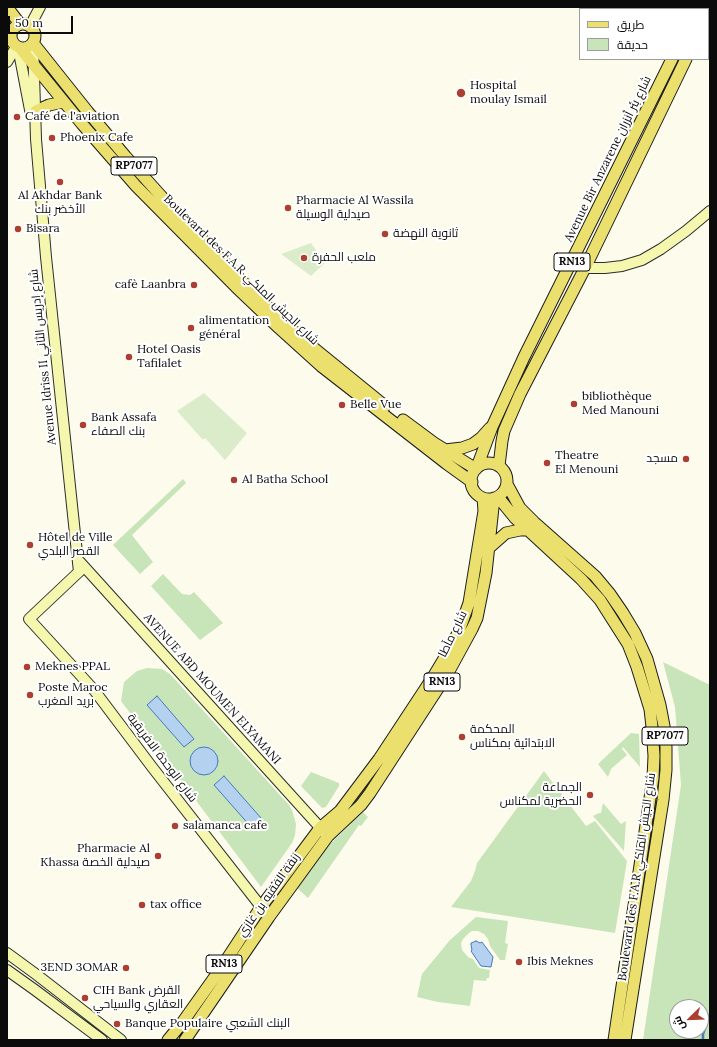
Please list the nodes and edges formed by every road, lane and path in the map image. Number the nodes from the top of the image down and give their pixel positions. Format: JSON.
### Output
{"nodes":[{"id":1,"x":7,"y":7,"type":"edge"},
{"id":2,"x":40,"y":7,"type":"edge"},
{"id":3,"x":25,"y":25,"type":"junction"},
{"id":4,"x":15,"y":42,"type":"edge"},
{"id":5,"x":33,"y":43,"type":"junction"},
{"id":6,"x":672,"y":60,"type":"edge"},
{"id":7,"x":686,"y":60,"type":"edge"},
{"id":8,"x":7,"y":62,"type":"edge"},
{"id":9,"x":34,"y":66,"type":"junction"},
{"id":10,"x":64,"y":102,"type":"junction"},
{"id":11,"x":36,"y":111,"type":"junction"},
{"id":12,"x":36,"y":139,"type":"junction"},
{"id":13,"x":710,"y":210,"type":"edge"},
{"id":14,"x":571,"y":263,"type":"junction"},
{"id":15,"x":585,"y":268,"type":"junction"},
{"id":16,"x":492,"y":427,"type":"junction"},
{"id":17,"x":444,"y":450,"type":"junction"},
{"id":18,"x":499,"y":466,"type":"junction"},
{"id":19,"x":477,"y":468,"type":"junction"},
{"id":20,"x":472,"y":482,"type":"junction"},
{"id":21,"x":507,"y":484,"type":"junction"},
{"id":22,"x":483,"y":498,"type":"junction"},
{"id":23,"x":496,"y":498,"type":"junction"},
{"id":24,"x":529,"y":530,"type":"junction"},
{"id":25,"x":489,"y":548,"type":"junction"},
{"id":26,"x":80,"y":566,"type":"junction"},
{"id":27,"x":324,"y":832,"type":"junction"},
{"id":28,"x":261,"y":907,"type":"junction"},
{"id":29,"x":269,"y":917,"type":"junction"},
{"id":30,"x":7,"y":953,"type":"edge"},
{"id":31,"x":7,"y":970,"type":"edge"},
{"id":32,"x":194,"y":1026,"type":"junction"},
{"id":33,"x":118,"y":1038,"type":"edge"},
{"id":34,"x":102,"y":1040,"type":"edge"},
{"id":35,"x":168,"y":1040,"type":"edge"},
{"id":36,"x":185,"y":1040,"type":"edge"},
{"id":37,"x":196,"y":1040,"type":"edge"},
{"id":38,"x":614,"y":1040,"type":"edge"},
{"id":39,"x":625,"y":1040,"type":"edge"}],
"edges":[{"from":1,"to":3,"type":"main road","number":"RP7077"},
{"from":2,"to":3,"type":"street"},
{"from":3,"to":4,"type":"main road"},
{"from":3,"to":5,"type":"main road","number":"RP7077"},
{"from":4,"to":5,"type":"main road"},
{"from":4,"to":8,"type":"street"},
{"from":4,"to":9,"type":"main road","name":"Boulevard des F.A.R شارع الجيش الملكي","number":"RP7077"},
{"from":4,"to":12,"type":"street","name":"Avenue Idriss II شارع إدريس الثاني"},
{"from":5,"to":9,"type":"street","name":"Avenue Idriss II شارع إدريس الثاني"},
{"from":5,"to":17,"type":"main road","name":"Boulevard des F.A.R شارع الجيش الملكي","number":"RP7077"},
{"from":6,"to":14,"type":"main road","name":"Avenue Bir Anzarene شارع بئر أنزران","number":"RN13"},
{"from":7,"to":15,"type":"main road","number":"RN13"},
{"from":9,"to":10,"type":"main road","name":"Boulevard des F.A.R شارع الجيش الملكي","number":"RP7077"},
{"from":9,"to":11,"type":"street","name":"Avenue Idriss II شارع إدريس الثاني"},
{"from":10,"to":11,"type":"main road"},
{"from":10,"to":20,"type":"main road","name":"Boulevard des F.A.R شارع الجيش الملكي","number":"RP7077"},
{"from":11,"to":12,"type":"street","name":"Avenue Idriss II شارع إدريس الثاني"},
{"from":12,"to":26,"type":"street","name":"Avenue Idriss II شارع إدريس الثاني"},
{"from":13,"to":15,"type":"street"},
{"from":14,"to":15,"type":"street"},
{"from":14,"to":16,"type":"main road","name":"Avenue Bir Anzarene شارع بئر أنزران","number":"RN13"},
{"from":15,"to":18,"type":"main road","number":"RN13"},
{"from":16,"to":17,"type":"main road"},
{"from":16,"to":19,"type":"main road","name":"Avenue Bir Anzarene شارع بئر أنزران","number":"RN13"},
{"from":17,"to":19,"type":"main road","name":"Boulevard des F.A.R شارع الجيش الملكي","number":"RP7077"},
{"from":18,"to":19,"type":"main road"},
{"from":18,"to":21,"type":"main road"},
{"from":19,"to":20,"type":"main road","number":"RN13"},
{"from":20,"to":22,"type":"main road"},
{"from":21,"to":23,"type":"main road","number":"RN13"},
{"from":21,"to":39,"type":"main road","name":"Boulevard des F.A.R شارع الجيش الملكي","number":"RP7077"},
{"from":22,"to":23,"type":"main road"},
{"from":22,"to":27,"type":"main road","number":"RN13"},
{"from":23,"to":24,"type":"main road","name":"Boulevard des F.A.R شارع الجيش الملكي","number":"RP7077"},
{"from":23,"to":25,"type":"main road","name":"شارع مآطا","number":"RN13"},
{"from":24,"to":25,"type":"main road"},
{"from":24,"to":38,"type":"main road","name":"Boulevard des F.A.R شارع الجيش الملكي","number":"RP7077"},
{"from":25,"to":27,"type":"main road","name":"شارع مآطا","number":"RN13"},
{"from":26,"to":27,"type":"street","name":"AVENUE ABD MOUMEN ELYAMANI"},
{"from":26,"to":28,"type":"street","name":"شارع الوحدة الافريقية"},
{"from":27,"to":28,"type":"main road","number":"RN13"},
{"from":27,"to":29,"type":"main road","name":"زنقة الفقيه بن غازي","number":"RN13"},
{"from":28,"to":29,"type":"street","name":"شارع الوحدة الافريقية"},
{"from":28,"to":35,"type":"main road","number":"RN13"},
{"from":29,"to":32,"type":"main road","name":"زنقة الفقيه بن غازي","number":"RN13"},
{"from":30,"to":33,"type":"street"},
{"from":31,"to":34,"type":"street"},
{"from":32,"to":36,"type":"main road","number":"RN13"},
{"from":32,"to":37,"type":"main road"}]}
